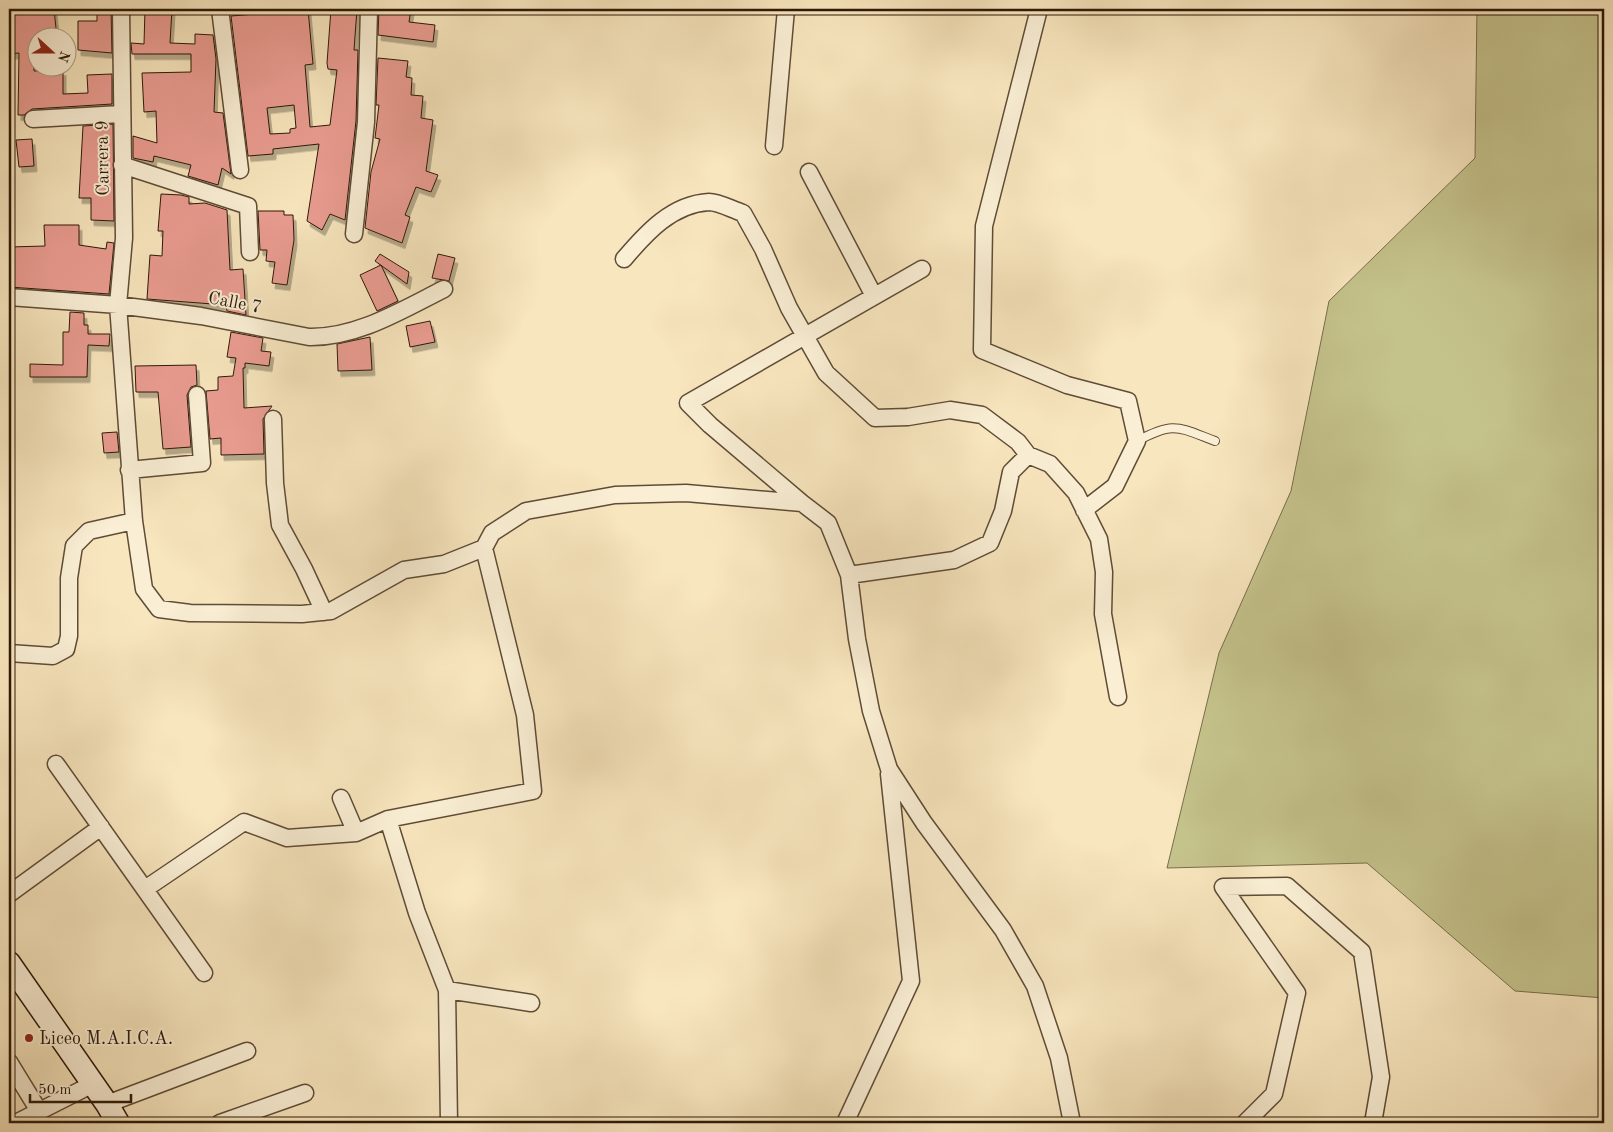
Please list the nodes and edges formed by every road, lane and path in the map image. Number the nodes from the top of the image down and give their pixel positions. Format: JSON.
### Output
{"nodes":[{"id":1,"x":121,"y":9,"type":"edge"},
{"id":2,"x":220,"y":9,"type":"edge"},
{"id":3,"x":369,"y":9,"type":"edge"},
{"id":4,"x":786,"y":9,"type":"edge"},
{"id":5,"x":1040,"y":9,"type":"edge"},
{"id":6,"x":121,"y":114,"type":"junction"},
{"id":7,"x":33,"y":119,"type":"dead end"},
{"id":8,"x":774,"y":146,"type":"dead end"},
{"id":9,"x":122,"y":165,"type":"junction"},
{"id":10,"x":240,"y":170,"type":"dead end"},
{"id":11,"x":809,"y":172,"type":"dead end"},
{"id":12,"x":354,"y":234,"type":"dead end"},
{"id":13,"x":250,"y":252,"type":"dead end"},
{"id":14,"x":624,"y":260,"type":"dead end"},
{"id":15,"x":922,"y":269,"type":"dead end"},
{"id":16,"x":444,"y":289,"type":"dead end"},
{"id":17,"x":874,"y":296,"type":"junction"},
{"id":18,"x":9,"y":297,"type":"edge"},
{"id":19,"x":118,"y":305,"type":"junction"},
{"id":20,"x":804,"y":335,"type":"junction"},
{"id":21,"x":197,"y":395,"type":"dead end"},
{"id":22,"x":273,"y":419,"type":"dead end"},
{"id":23,"x":1137,"y":441,"type":"junction"},
{"id":24,"x":1215,"y":441,"type":"dead end"},
{"id":25,"x":1028,"y":454,"type":"junction"},
{"id":26,"x":129,"y":470,"type":"junction"},
{"id":27,"x":802,"y":503,"type":"junction"},
{"id":28,"x":1084,"y":510,"type":"junction"},
{"id":29,"x":134,"y":521,"type":"junction"},
{"id":30,"x":484,"y":548,"type":"junction"},
{"id":31,"x":849,"y":575,"type":"junction"},
{"id":32,"x":324,"y":612,"type":"junction"},
{"id":33,"x":9,"y":653,"type":"edge"},
{"id":34,"x":1118,"y":697,"type":"dead end"},
{"id":35,"x":56,"y":764,"type":"dead end"},
{"id":36,"x":889,"y":769,"type":"junction"},
{"id":37,"x":341,"y":798,"type":"dead end"},
{"id":38,"x":388,"y":819,"type":"junction"},
{"id":39,"x":101,"y":827,"type":"junction"},
{"id":40,"x":356,"y":833,"type":"junction"},
{"id":41,"x":145,"y":889,"type":"junction"},
{"id":42,"x":9,"y":894,"type":"edge"},
{"id":43,"x":9,"y":963,"type":"edge"},
{"id":44,"x":204,"y":972,"type":"dead end"},
{"id":45,"x":447,"y":990,"type":"junction"},
{"id":46,"x":531,"y":1003,"type":"dead end"},
{"id":47,"x":247,"y":1051,"type":"dead end"},
{"id":48,"x":9,"y":1062,"type":"edge"},
{"id":49,"x":93,"y":1084,"type":"junction"},
{"id":50,"x":306,"y":1093,"type":"dead end"},
{"id":51,"x":107,"y":1104,"type":"junction"},
{"id":52,"x":39,"y":1111,"type":"junction"},
{"id":53,"x":16,"y":1123,"type":"edge"},
{"id":54,"x":118,"y":1123,"type":"edge"},
{"id":55,"x":220,"y":1123,"type":"edge"},
{"id":56,"x":449,"y":1123,"type":"edge"},
{"id":57,"x":845,"y":1123,"type":"edge"},
{"id":58,"x":1072,"y":1123,"type":"edge"},
{"id":59,"x":1244,"y":1123,"type":"edge"},
{"id":60,"x":1373,"y":1123,"type":"edge"}],
"edges":[{"from":1,"to":6,"type":"street","name":"Carrera 9"},
{"from":2,"to":10,"type":"street"},
{"from":3,"to":12,"type":"street"},
{"from":4,"to":8,"type":"street"},
{"from":5,"to":23,"type":"street"},
{"from":6,"to":7,"type":"street"},
{"from":6,"to":9,"type":"street","name":"Carrera 9"},
{"from":9,"to":13,"type":"street"},
{"from":9,"to":19,"type":"street","name":"Carrera 9"},
{"from":11,"to":17,"type":"street"},
{"from":14,"to":20,"type":"street"},
{"from":15,"to":17,"type":"street"},
{"from":16,"to":19,"type":"street","name":"Calle 7"},
{"from":17,"to":20,"type":"street"},
{"from":18,"to":19,"type":"street","name":"Calle 7"},
{"from":19,"to":26,"type":"street","name":"Carrera 9"},
{"from":20,"to":25,"type":"street"},
{"from":20,"to":27,"type":"street"},
{"from":21,"to":26,"type":"street"},
{"from":22,"to":32,"type":"street"},
{"from":23,"to":24,"type":"lane"},
{"from":23,"to":28,"type":"street"},
{"from":25,"to":28,"type":"street"},
{"from":25,"to":31,"type":"street"},
{"from":26,"to":29,"type":"street","name":"Carrera 9"},
{"from":27,"to":30,"type":"street"},
{"from":27,"to":31,"type":"street"},
{"from":28,"to":34,"type":"street"},
{"from":29,"to":32,"type":"street","name":"Carrera 9"},
{"from":29,"to":33,"type":"street"},
{"from":30,"to":32,"type":"street"},
{"from":30,"to":38,"type":"street"},
{"from":31,"to":36,"type":"street"},
{"from":35,"to":39,"type":"street"},
{"from":36,"to":57,"type":"street"},
{"from":36,"to":58,"type":"street"},
{"from":37,"to":40,"type":"street"},
{"from":38,"to":40,"type":"street"},
{"from":38,"to":45,"type":"street"},
{"from":39,"to":41,"type":"street"},
{"from":39,"to":42,"type":"street"},
{"from":40,"to":41,"type":"street"},
{"from":41,"to":44,"type":"street"},
{"from":43,"to":49,"type":"main road"},
{"from":45,"to":46,"type":"street"},
{"from":45,"to":56,"type":"street"},
{"from":47,"to":51,"type":"street"},
{"from":48,"to":52,"type":"street"},
{"from":49,"to":51,"type":"main road"},
{"from":49,"to":52,"type":"street"},
{"from":50,"to":55,"type":"street"},
{"from":51,"to":54,"type":"main road"},
{"from":52,"to":53,"type":"street"},
{"from":59,"to":60,"type":"street"}]}
